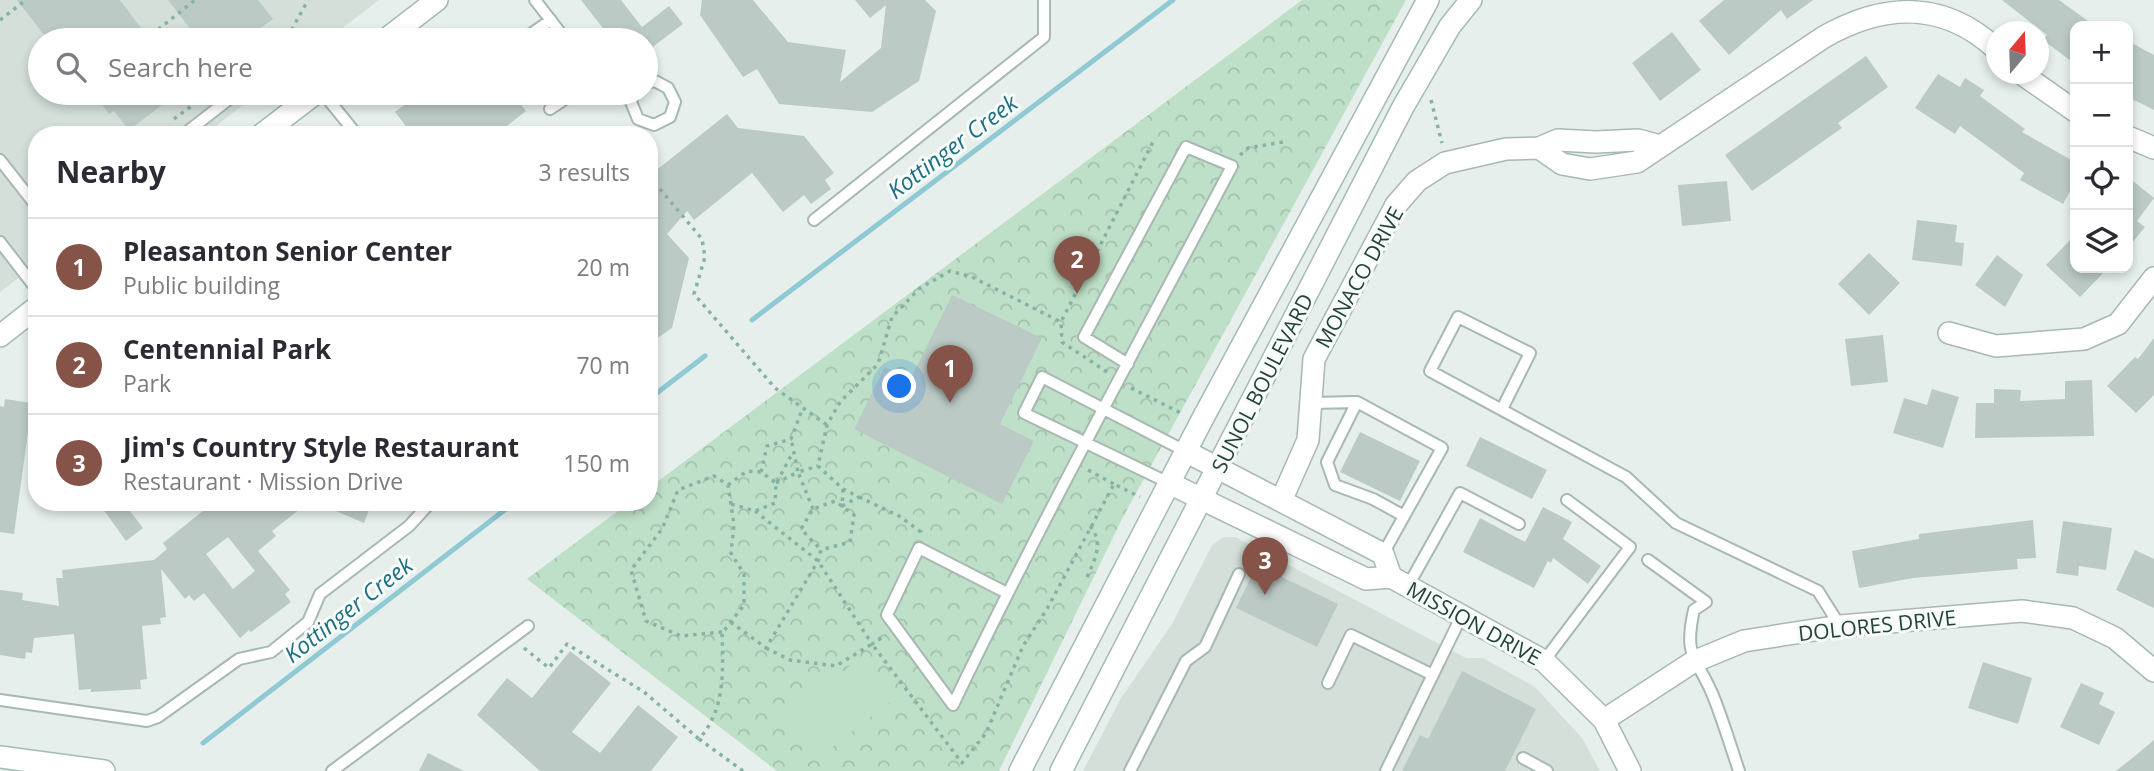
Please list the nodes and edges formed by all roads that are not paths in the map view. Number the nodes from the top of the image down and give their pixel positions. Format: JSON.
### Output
{"nodes":[{"id":1,"x":437,"y":0,"type":"edge"},
{"id":2,"x":535,"y":0,"type":"edge"},
{"id":3,"x":1044,"y":0,"type":"edge"},
{"id":4,"x":1428,"y":0,"type":"edge"},
{"id":5,"x":1471,"y":0,"type":"edge"},
{"id":6,"x":551,"y":20,"type":"junction"},
{"id":7,"x":401,"y":28,"type":"edge"},
{"id":8,"x":539,"y":28,"type":"edge"},
{"id":9,"x":557,"y":28,"type":"edge"},
{"id":10,"x":1986,"y":39,"type":"edge"},
{"id":11,"x":658,"y":83,"type":"edge"},
{"id":12,"x":2036,"y":84,"type":"edge"},
{"id":13,"x":222,"y":105,"type":"edge"},
{"id":14,"x":300,"y":105,"type":"edge"},
{"id":15,"x":333,"y":105,"type":"edge"},
{"id":16,"x":556,"y":105,"type":"edge"},
{"id":17,"x":632,"y":105,"type":"edge"},
{"id":18,"x":2070,"y":108,"type":"edge"},
{"id":19,"x":550,"y":109,"type":"dead end"},
{"id":20,"x":195,"y":126,"type":"edge"},
{"id":21,"x":273,"y":126,"type":"edge"},
{"id":22,"x":350,"y":126,"type":"edge"},
{"id":23,"x":2133,"y":139,"type":"edge"},
{"id":24,"x":2154,"y":148,"type":"edge"},
{"id":25,"x":0,"y":160,"type":"edge"},
{"id":26,"x":28,"y":196,"type":"edge"},
{"id":27,"x":814,"y":220,"type":"dead end"},
{"id":28,"x":0,"y":242,"type":"edge"},
{"id":29,"x":28,"y":278,"type":"edge"},
{"id":30,"x":2154,"y":278,"type":"edge"},
{"id":31,"x":28,"y":317,"type":"edge"},
{"id":32,"x":1950,"y":333,"type":"dead end"},
{"id":33,"x":0,"y":335,"type":"edge"},
{"id":34,"x":1128,"y":364,"type":"junction"},
{"id":35,"x":1357,"y":402,"type":"junction"},
{"id":36,"x":1311,"y":403,"type":"junction"},
{"id":37,"x":1104,"y":409,"type":"junction"},
{"id":38,"x":1502,"y":409,"type":"junction"},
{"id":39,"x":1087,"y":443,"type":"junction"},
{"id":40,"x":1185,"y":451,"type":"junction"},
{"id":41,"x":1218,"y":468,"type":"junction"},
{"id":42,"x":1169,"y":483,"type":"junction"},
{"id":43,"x":1202,"y":499,"type":"junction"},
{"id":44,"x":1567,"y":500,"type":"dead end"},
{"id":45,"x":1281,"y":501,"type":"junction"},
{"id":46,"x":423,"y":511,"type":"edge"},
{"id":47,"x":1405,"y":516,"type":"junction"},
{"id":48,"x":1519,"y":524,"type":"dead end"},
{"id":49,"x":1383,"y":554,"type":"junction"},
{"id":50,"x":1648,"y":561,"type":"dead end"},
{"id":51,"x":1238,"y":574,"type":"dead end"},
{"id":52,"x":1400,"y":581,"type":"junction"},
{"id":53,"x":1007,"y":593,"type":"junction"},
{"id":54,"x":1462,"y":615,"type":"junction"},
{"id":55,"x":528,"y":626,"type":"dead end"},
{"id":56,"x":1840,"y":626,"type":"junction"},
{"id":57,"x":1544,"y":661,"type":"junction"},
{"id":58,"x":1693,"y":662,"type":"junction"},
{"id":59,"x":2152,"y":662,"type":"edge"},
{"id":60,"x":1433,"y":675,"type":"junction"},
{"id":61,"x":1328,"y":683,"type":"dead end"},
{"id":62,"x":0,"y":700,"type":"edge"},
{"id":63,"x":1604,"y":720,"type":"junction"},
{"id":64,"x":0,"y":757,"type":"edge"},
{"id":65,"x":1523,"y":758,"type":"dead end"},
{"id":66,"x":1026,"y":766,"type":"edge"},
{"id":67,"x":104,"y":771,"type":"edge"},
{"id":68,"x":332,"y":771,"type":"edge"},
{"id":69,"x":1061,"y":771,"type":"edge"},
{"id":70,"x":1130,"y":771,"type":"edge"},
{"id":71,"x":1386,"y":771,"type":"edge"},
{"id":72,"x":1547,"y":771,"type":"edge"},
{"id":73,"x":1629,"y":771,"type":"edge"},
{"id":74,"x":1739,"y":771,"type":"edge"}],
"edges":[{"from":1,"to":7,"type":"street"},
{"from":2,"to":6,"type":"lane"},
{"from":3,"to":27,"type":"lane"},
{"from":4,"to":40,"type":"street","name":"SUNOL BOULEVARD"},
{"from":5,"to":41,"type":"street","name":"SUNOL BOULEVARD"},
{"from":6,"to":8,"type":"lane"},
{"from":6,"to":9,"type":"lane"},
{"from":10,"to":36,"type":"street","name":"MONACO DRIVE"},
{"from":11,"to":17,"type":"lane"},
{"from":12,"to":18,"type":"street"},
{"from":13,"to":20,"type":"lane"},
{"from":14,"to":21,"type":"street"},
{"from":15,"to":22,"type":"lane"},
{"from":16,"to":19,"type":"lane"},
{"from":23,"to":24,"type":"street"},
{"from":25,"to":26,"type":"lane"},
{"from":28,"to":29,"type":"lane"},
{"from":30,"to":32,"type":"street"},
{"from":31,"to":33,"type":"street"},
{"from":34,"to":34,"type":"lane"},
{"from":34,"to":37,"type":"lane"},
{"from":35,"to":36,"type":"lane"},
{"from":35,"to":47,"type":"lane"},
{"from":35,"to":47,"type":"lane"},
{"from":36,"to":45,"type":"street","name":"MONACO DRIVE"},
{"from":37,"to":39,"type":"lane"},
{"from":37,"to":39,"type":"lane"},
{"from":37,"to":40,"type":"lane"},
{"from":38,"to":38,"type":"lane"},
{"from":38,"to":56,"type":"lane"},
{"from":39,"to":42,"type":"lane"},
{"from":39,"to":53,"type":"lane"},
{"from":40,"to":41,"type":"street"},
{"from":40,"to":42,"type":"street","name":"SUNOL BOULEVARD"},
{"from":41,"to":43,"type":"street","name":"SUNOL BOULEVARD"},
{"from":41,"to":45,"type":"street"},
{"from":42,"to":43,"type":"street","name":"MISSION DRIVE"},
{"from":42,"to":66,"type":"street","name":"SUNOL BOULEVARD"},
{"from":43,"to":52,"type":"street","name":"MISSION DRIVE"},
{"from":43,"to":69,"type":"street","name":"SUNOL BOULEVARD"},
{"from":44,"to":57,"type":"lane"},
{"from":45,"to":49,"type":"street"},
{"from":46,"to":62,"type":"lane"},
{"from":47,"to":49,"type":"lane"},
{"from":48,"to":52,"type":"lane"},
{"from":49,"to":52,"type":"street","name":"MISSION DRIVE"},
{"from":50,"to":58,"type":"lane"},
{"from":51,"to":70,"type":"lane"},
{"from":52,"to":54,"type":"street","name":"MISSION DRIVE"},
{"from":53,"to":53,"type":"lane"},
{"from":54,"to":57,"type":"street","name":"MISSION DRIVE"},
{"from":54,"to":60,"type":"lane"},
{"from":55,"to":68,"type":"lane"},
{"from":56,"to":58,"type":"street","name":"DOLORES DRIVE"},
{"from":56,"to":59,"type":"street","name":"DOLORES DRIVE"},
{"from":57,"to":63,"type":"street","name":"MISSION DRIVE"},
{"from":58,"to":63,"type":"street","name":"DOLORES DRIVE"},
{"from":58,"to":74,"type":"lane"},
{"from":60,"to":61,"type":"lane"},
{"from":60,"to":71,"type":"lane"},
{"from":63,"to":73,"type":"street","name":"MISSION DRIVE"},
{"from":64,"to":67,"type":"street"},
{"from":65,"to":72,"type":"lane"}]}
